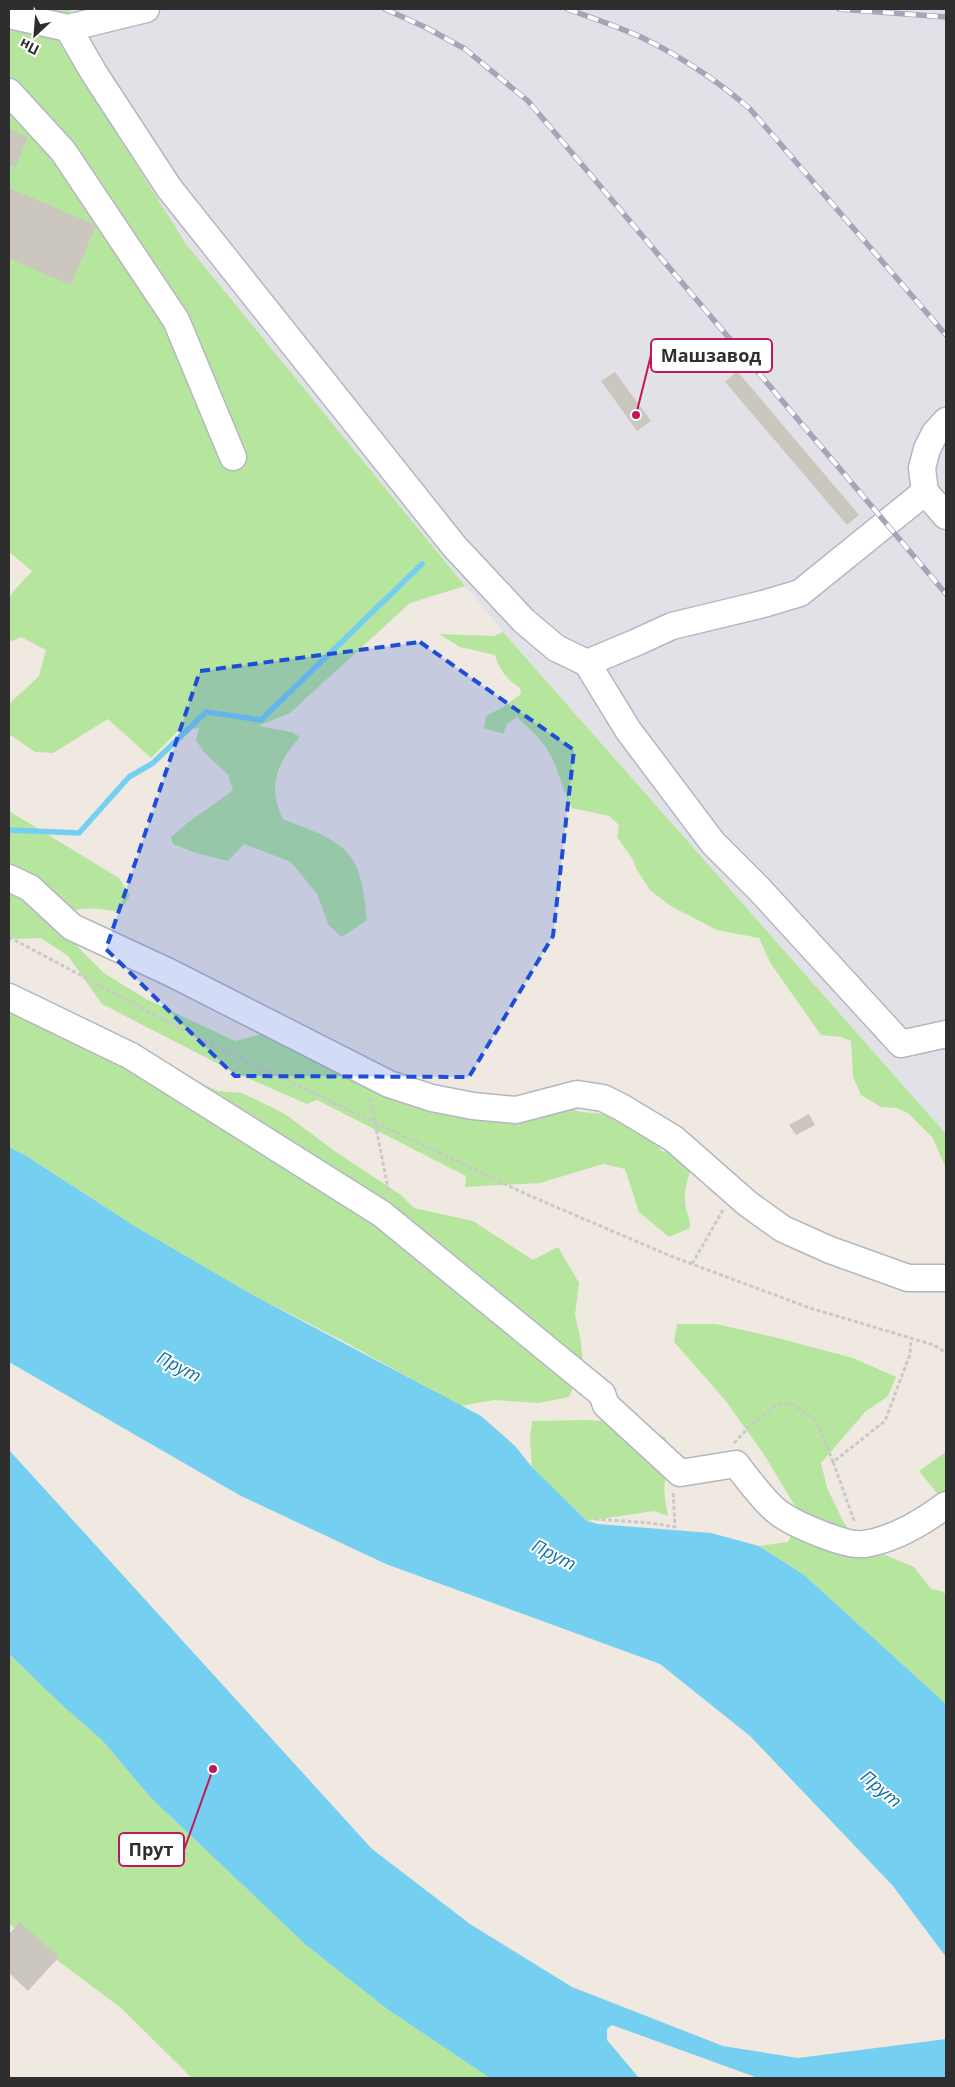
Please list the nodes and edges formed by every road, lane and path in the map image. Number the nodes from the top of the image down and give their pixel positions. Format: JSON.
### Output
{"nodes":[{"id":1,"x":146,"y":9,"type":"edge"},
{"id":2,"x":9,"y":15,"type":"edge"},
{"id":3,"x":68,"y":28,"type":"junction"},
{"id":4,"x":9,"y":92,"type":"edge"},
{"id":5,"x":946,"y":421,"type":"edge"},
{"id":6,"x":233,"y":457,"type":"dead end"},
{"id":7,"x":925,"y":492,"type":"junction"},
{"id":8,"x":946,"y":516,"type":"edge"},
{"id":9,"x":587,"y":663,"type":"junction"},
{"id":10,"x":9,"y":878,"type":"edge"},
{"id":11,"x":9,"y":937,"type":"edge"},
{"id":12,"x":9,"y":997,"type":"edge"},
{"id":13,"x":946,"y":1034,"type":"edge"},
{"id":14,"x":364,"y":1071,"type":"junction"},
{"id":15,"x":374,"y":1121,"type":"junction"},
{"id":16,"x":734,"y":1192,"type":"junction"},
{"id":17,"x":396,"y":1225,"type":"junction"},
{"id":18,"x":692,"y":1264,"type":"junction"},
{"id":19,"x":946,"y":1278,"type":"edge"},
{"id":20,"x":911,"y":1338,"type":"junction"},
{"id":21,"x":946,"y":1353,"type":"edge"},
{"id":22,"x":732,"y":1446,"type":"dead end"},
{"id":23,"x":833,"y":1462,"type":"junction"},
{"id":24,"x":680,"y":1473,"type":"junction"},
{"id":25,"x":946,"y":1505,"type":"edge"},
{"id":26,"x":596,"y":1519,"type":"dead end"},
{"id":27,"x":862,"y":1545,"type":"junction"}],
"edges":[{"from":1,"to":3,"type":"street"},
{"from":2,"to":3,"type":"street"},
{"from":3,"to":9,"type":"street"},
{"from":4,"to":6,"type":"street"},
{"from":5,"to":7,"type":"street"},
{"from":7,"to":8,"type":"street"},
{"from":7,"to":9,"type":"street"},
{"from":9,"to":13,"type":"street"},
{"from":10,"to":14,"type":"street"},
{"from":11,"to":15,"type":"path"},
{"from":12,"to":17,"type":"street"},
{"from":14,"to":15,"type":"path"},
{"from":14,"to":16,"type":"street"},
{"from":15,"to":17,"type":"path"},
{"from":15,"to":18,"type":"path"},
{"from":16,"to":18,"type":"path"},
{"from":16,"to":19,"type":"street"},
{"from":17,"to":24,"type":"street"},
{"from":18,"to":20,"type":"path"},
{"from":20,"to":21,"type":"path"},
{"from":20,"to":23,"type":"path"},
{"from":22,"to":23,"type":"path"},
{"from":23,"to":27,"type":"path"},
{"from":24,"to":26,"type":"path"},
{"from":24,"to":27,"type":"street"},
{"from":25,"to":27,"type":"street"}]}
